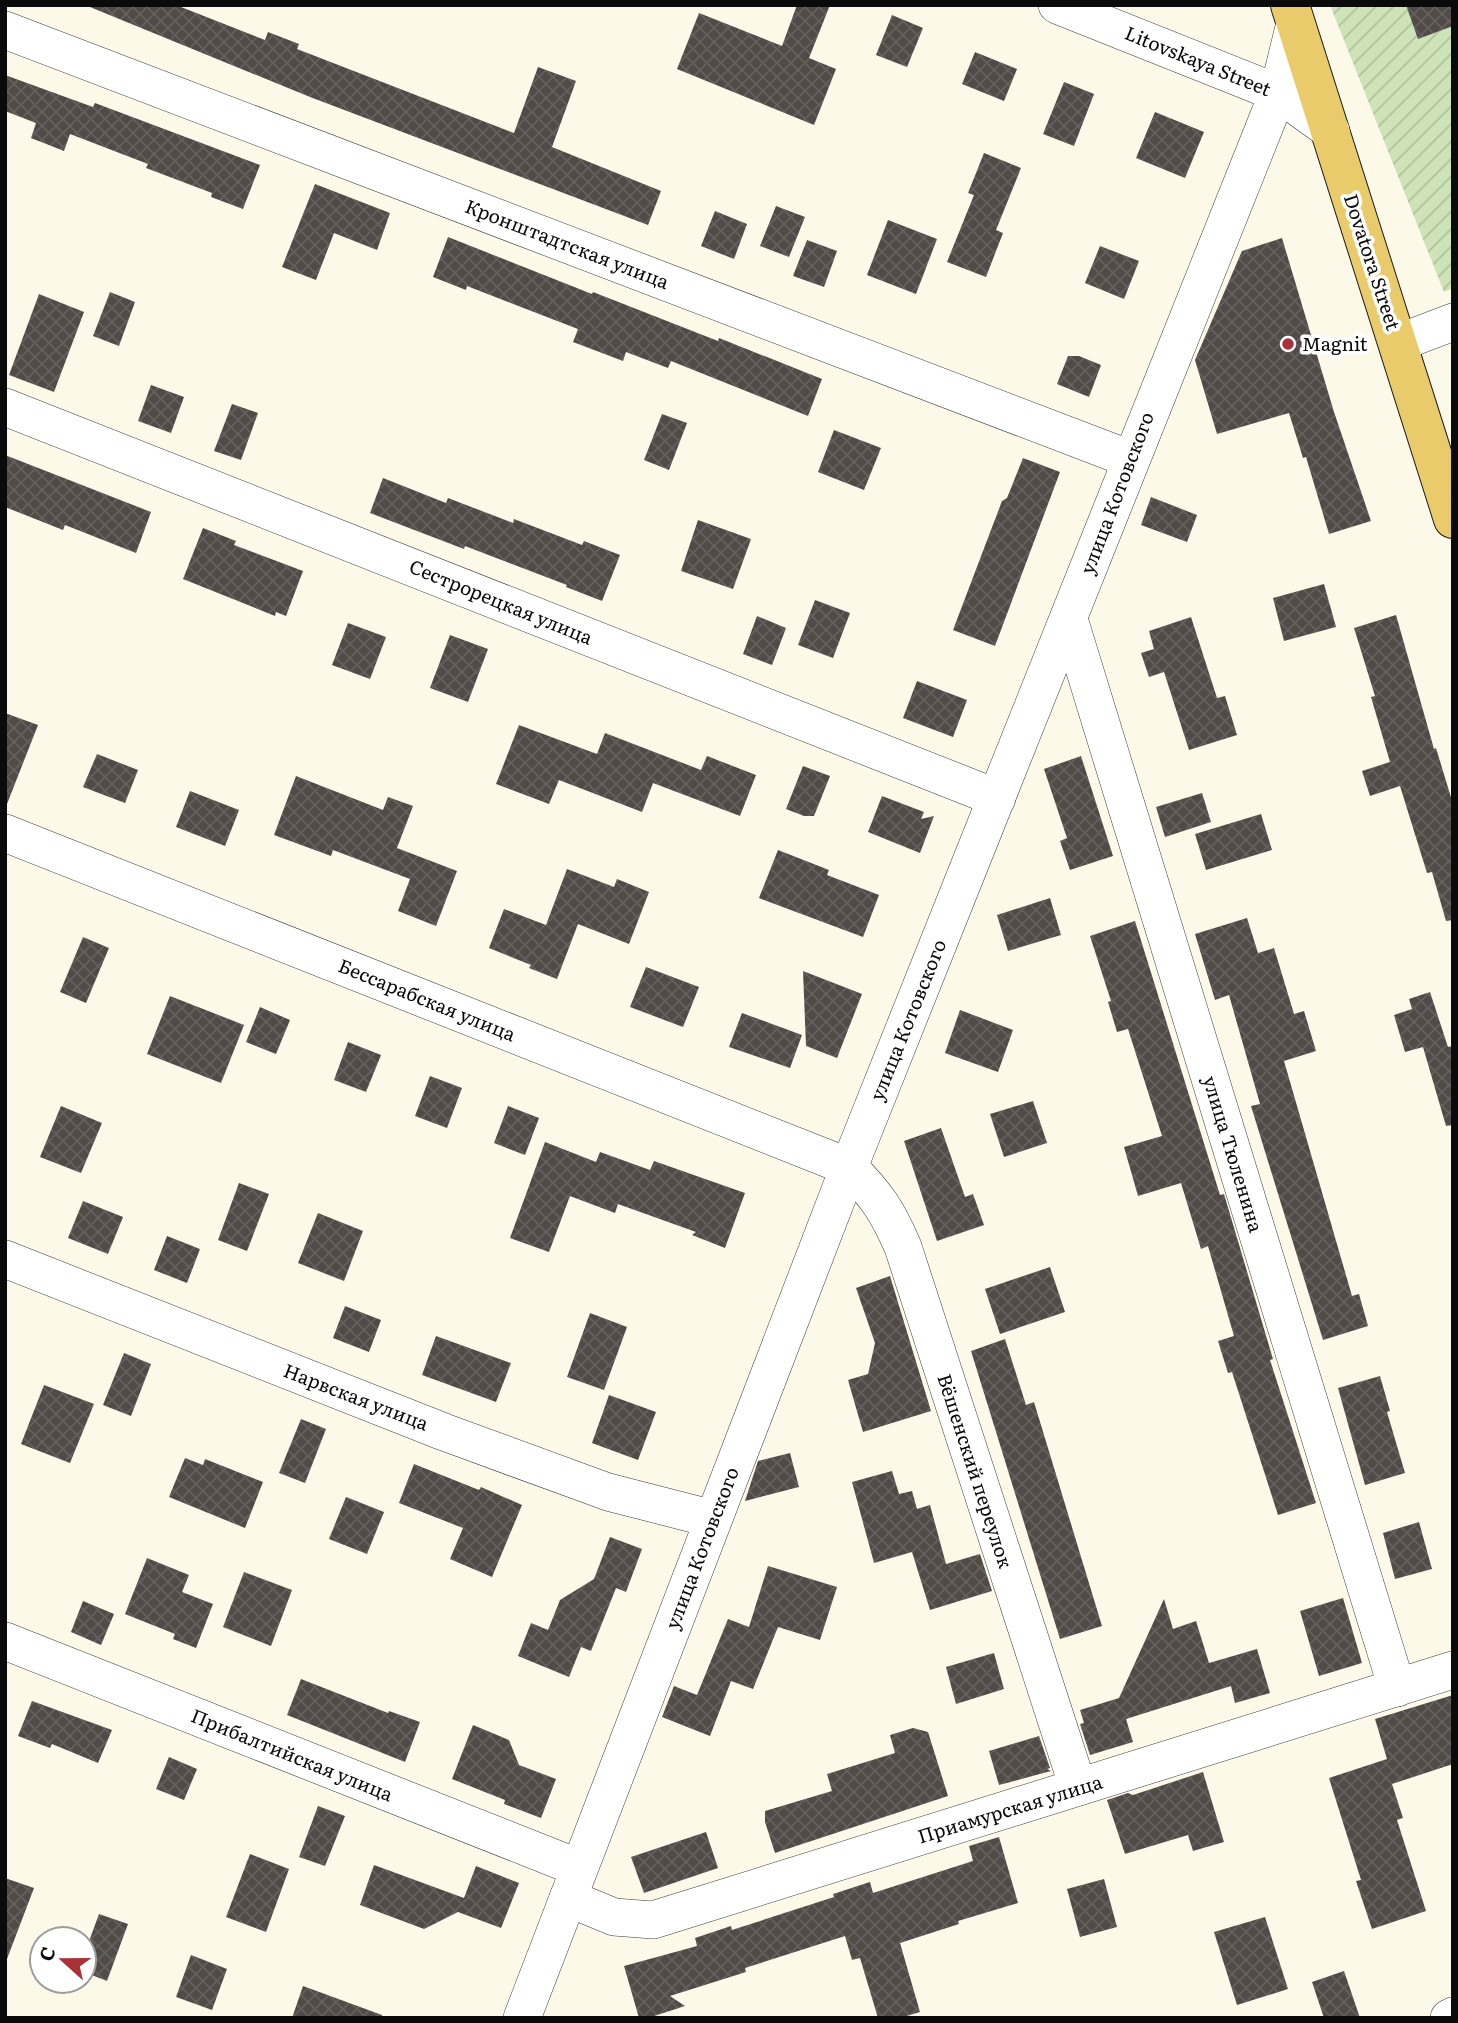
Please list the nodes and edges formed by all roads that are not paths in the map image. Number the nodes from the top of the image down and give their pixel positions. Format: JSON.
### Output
{"nodes":[{"id":1,"x":1056,"y":5,"type":"edge"},
{"id":2,"x":1293,"y":14,"type":"edge"},
{"id":3,"x":5,"y":30,"type":"edge"},
{"id":4,"x":1278,"y":93,"type":"junction"},
{"id":5,"x":1331,"y":131,"type":"junction"},
{"id":6,"x":1453,"y":322,"type":"edge"},
{"id":7,"x":1398,"y":343,"type":"junction"},
{"id":8,"x":5,"y":407,"type":"edge"},
{"id":9,"x":1130,"y":459,"type":"junction"},
{"id":10,"x":1453,"y":519,"type":"edge"},
{"id":11,"x":1069,"y":619,"type":"junction"},
{"id":12,"x":997,"y":798,"type":"junction"},
{"id":13,"x":5,"y":833,"type":"edge"},
{"id":14,"x":849,"y":1167,"type":"junction"},
{"id":15,"x":5,"y":1259,"type":"edge"},
{"id":16,"x":713,"y":1519,"type":"junction"},
{"id":17,"x":5,"y":1641,"type":"edge"},
{"id":18,"x":1453,"y":1670,"type":"edge"},
{"id":19,"x":1397,"y":1688,"type":"junction"},
{"id":20,"x":1078,"y":1787,"type":"junction"},
{"id":21,"x":573,"y":1883,"type":"junction"},
{"id":22,"x":522,"y":2018,"type":"edge"}],
"edges":[{"from":1,"to":4,"type":"street","name":"Litovskaya Street"},
{"from":2,"to":4,"type":"street","name":"улица Котовского"},
{"from":2,"to":5,"type":"main road","name":"Dovatora Street"},
{"from":3,"to":9,"type":"street","name":"Кронштадтская улица"},
{"from":4,"to":5,"type":"street","name":"Litovskaya Street"},
{"from":4,"to":9,"type":"street","name":"улица Котовского"},
{"from":5,"to":7,"type":"main road","name":"Dovatora Street"},
{"from":6,"to":7,"type":"street"},
{"from":7,"to":10,"type":"main road","name":"Dovatora Street"},
{"from":8,"to":12,"type":"street","name":"Сестрорецкая улица"},
{"from":9,"to":11,"type":"street","name":"улица Котовского"},
{"from":11,"to":12,"type":"street","name":"улица Котовского"},
{"from":11,"to":19,"type":"street","name":"улица Тюленина"},
{"from":12,"to":14,"type":"street","name":"улица Котовского"},
{"from":13,"to":14,"type":"street","name":"Бессарабская улица"},
{"from":14,"to":16,"type":"street","name":"улица Котовского"},
{"from":14,"to":20,"type":"street","name":"Вёшенский переулок"},
{"from":15,"to":16,"type":"street","name":"Нарвская улица"},
{"from":16,"to":21,"type":"street","name":"улица Котовского"},
{"from":17,"to":21,"type":"street","name":"Прибалтийская улица"},
{"from":18,"to":19,"type":"street","name":"Приамурская улица"},
{"from":19,"to":20,"type":"street","name":"Приамурская улица"},
{"from":20,"to":21,"type":"street","name":"Приамурская улица"},
{"from":21,"to":22,"type":"street","name":"улица Котовского"}]}
